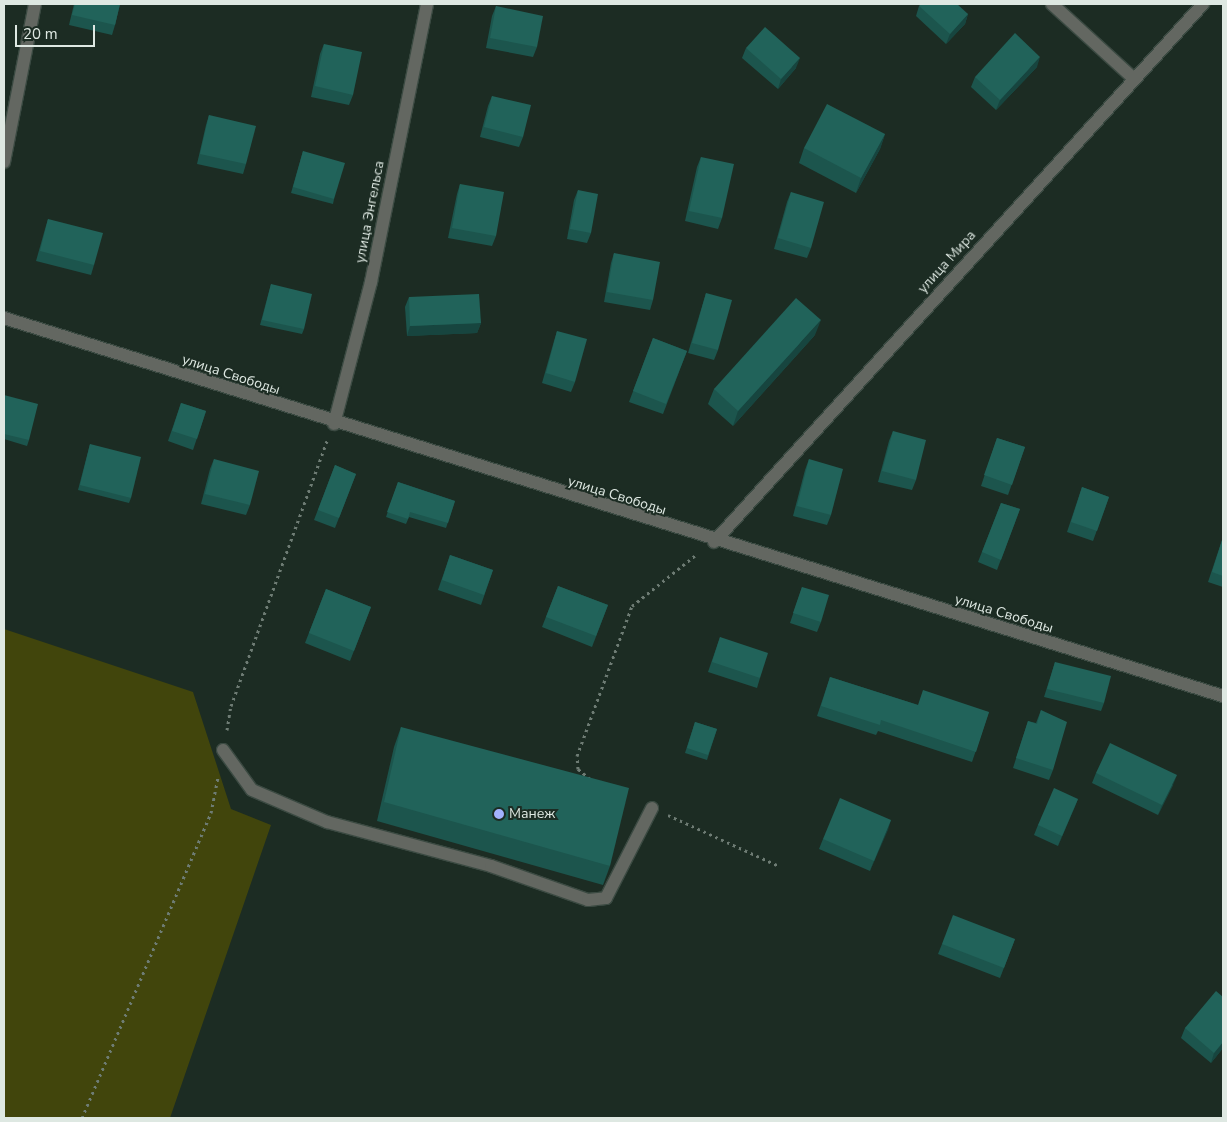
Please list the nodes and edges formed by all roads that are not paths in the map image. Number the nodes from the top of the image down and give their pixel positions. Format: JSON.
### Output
{"nodes":[{"id":1,"x":35,"y":4,"type":"edge"},
{"id":2,"x":427,"y":4,"type":"edge"},
{"id":3,"x":1052,"y":4,"type":"edge"},
{"id":4,"x":1204,"y":4,"type":"edge"},
{"id":5,"x":1134,"y":79,"type":"junction"},
{"id":6,"x":4,"y":162,"type":"edge"},
{"id":7,"x":4,"y":318,"type":"edge"},
{"id":8,"x":334,"y":424,"type":"junction"},
{"id":9,"x":714,"y":542,"type":"junction"},
{"id":10,"x":1223,"y":696,"type":"edge"},
{"id":11,"x":223,"y":750,"type":"dead end"},
{"id":12,"x":652,"y":808,"type":"road end"}],
"edges":[{"from":1,"to":6,"type":"street"},
{"from":2,"to":8,"type":"street","name":"улица Энгельса"},
{"from":3,"to":5,"type":"street"},
{"from":4,"to":5,"type":"street","name":"улица Мира"},
{"from":5,"to":9,"type":"street","name":"улица Мира"},
{"from":7,"to":8,"type":"street","name":"улица Свободы"},
{"from":8,"to":9,"type":"street","name":"улица Свободы"},
{"from":9,"to":10,"type":"street","name":"улица Свободы"},
{"from":11,"to":12,"type":"street"}]}
